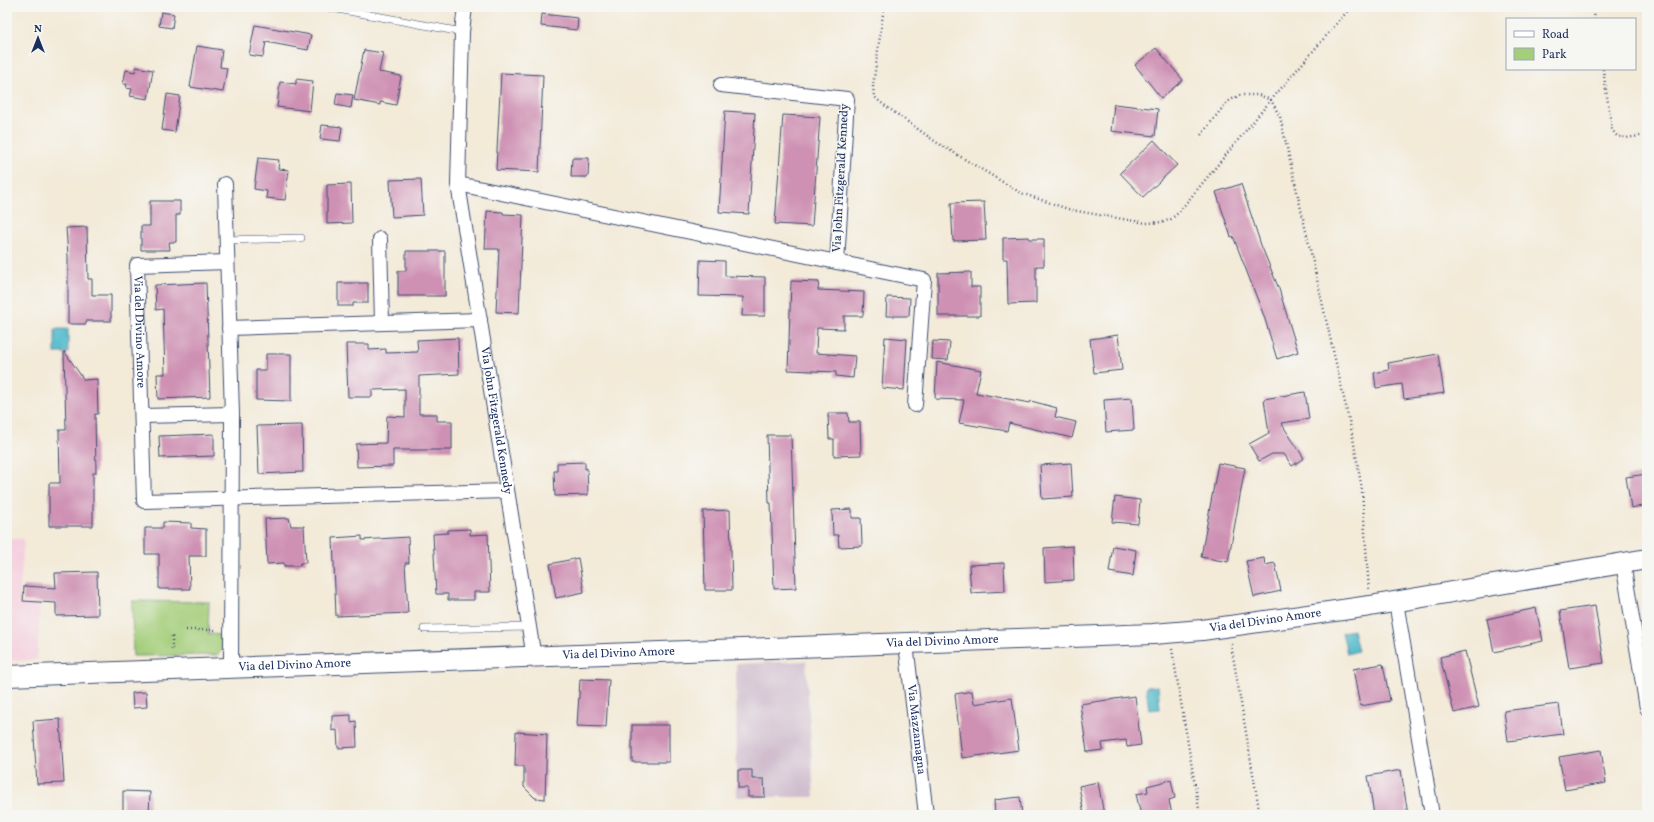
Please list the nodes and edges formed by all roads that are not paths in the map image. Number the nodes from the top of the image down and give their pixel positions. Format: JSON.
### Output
{"nodes":[{"id":1,"x":327,"y":7,"type":"edge"},
{"id":2,"x":465,"y":7,"type":"edge"},
{"id":3,"x":462,"y":32,"type":"junction"},
{"id":4,"x":721,"y":85,"type":"dead end"},
{"id":5,"x":225,"y":184,"type":"dead end"},
{"id":6,"x":458,"y":184,"type":"junction"},
{"id":7,"x":301,"y":238,"type":"dead end"},
{"id":8,"x":380,"y":239,"type":"dead end"},
{"id":9,"x":226,"y":240,"type":"junction"},
{"id":10,"x":226,"y":262,"type":"junction"},
{"id":11,"x":837,"y":262,"type":"junction"},
{"id":12,"x":480,"y":320,"type":"junction"},
{"id":13,"x":382,"y":323,"type":"junction"},
{"id":14,"x":229,"y":328,"type":"junction"},
{"id":15,"x":915,"y":405,"type":"dead end"},
{"id":16,"x":232,"y":414,"type":"junction"},
{"id":17,"x":142,"y":416,"type":"junction"},
{"id":18,"x":507,"y":491,"type":"junction"},
{"id":19,"x":232,"y":499,"type":"junction"},
{"id":20,"x":1647,"y":559,"type":"edge"},
{"id":21,"x":1623,"y":563,"type":"junction"},
{"id":22,"x":1396,"y":602,"type":"junction"},
{"id":23,"x":529,"y":627,"type":"junction"},
{"id":24,"x":424,"y":629,"type":"dead end"},
{"id":25,"x":906,"y":644,"type":"junction"},
{"id":26,"x":534,"y":658,"type":"junction"},
{"id":27,"x":232,"y":668,"type":"junction"},
{"id":28,"x":7,"y":676,"type":"edge"},
{"id":29,"x":1647,"y":708,"type":"edge"},
{"id":30,"x":926,"y":815,"type":"edge"},
{"id":31,"x":1432,"y":815,"type":"edge"}],
"edges":[{"from":1,"to":3,"type":"lane"},
{"from":2,"to":3,"type":"street","name":"Via John Fitzgerald Kennedy"},
{"from":3,"to":6,"type":"street","name":"Via John Fitzgerald Kennedy"},
{"from":4,"to":11,"type":"street","name":"Via John Fitzgerald Kennedy"},
{"from":5,"to":9,"type":"street","name":"Via del Divino Amore"},
{"from":6,"to":11,"type":"street","name":"Via John Fitzgerald Kennedy"},
{"from":6,"to":12,"type":"street","name":"Via John Fitzgerald Kennedy"},
{"from":7,"to":9,"type":"lane"},
{"from":8,"to":13,"type":"street"},
{"from":9,"to":10,"type":"street","name":"Via del Divino Amore"},
{"from":10,"to":14,"type":"street","name":"Via del Divino Amore"},
{"from":10,"to":17,"type":"street","name":"Via del Divino Amore"},
{"from":11,"to":15,"type":"street","name":"Via John Fitzgerald Kennedy"},
{"from":12,"to":13,"type":"street"},
{"from":12,"to":18,"type":"street","name":"Via John Fitzgerald Kennedy"},
{"from":13,"to":14,"type":"street"},
{"from":14,"to":16,"type":"street","name":"Via del Divino Amore"},
{"from":16,"to":17,"type":"street"},
{"from":16,"to":19,"type":"street","name":"Via del Divino Amore"},
{"from":17,"to":19,"type":"street","name":"Via del Divino Amore"},
{"from":18,"to":19,"type":"street","name":"Via del Divino Amore"},
{"from":18,"to":23,"type":"street","name":"Via John Fitzgerald Kennedy"},
{"from":19,"to":27,"type":"street","name":"Via del Divino Amore"},
{"from":20,"to":21,"type":"main road","name":"Via del Divino Amore"},
{"from":21,"to":22,"type":"main road","name":"Via del Divino Amore"},
{"from":21,"to":29,"type":"street"},
{"from":22,"to":25,"type":"main road","name":"Via del Divino Amore"},
{"from":22,"to":31,"type":"street"},
{"from":23,"to":24,"type":"lane"},
{"from":23,"to":26,"type":"street","name":"Via John Fitzgerald Kennedy"},
{"from":25,"to":26,"type":"main road","name":"Via del Divino Amore"},
{"from":25,"to":30,"type":"street","name":"Via Mazzamagna"},
{"from":26,"to":27,"type":"main road","name":"Via del Divino Amore"},
{"from":27,"to":28,"type":"main road","name":"Via del Divino Amore"}]}
